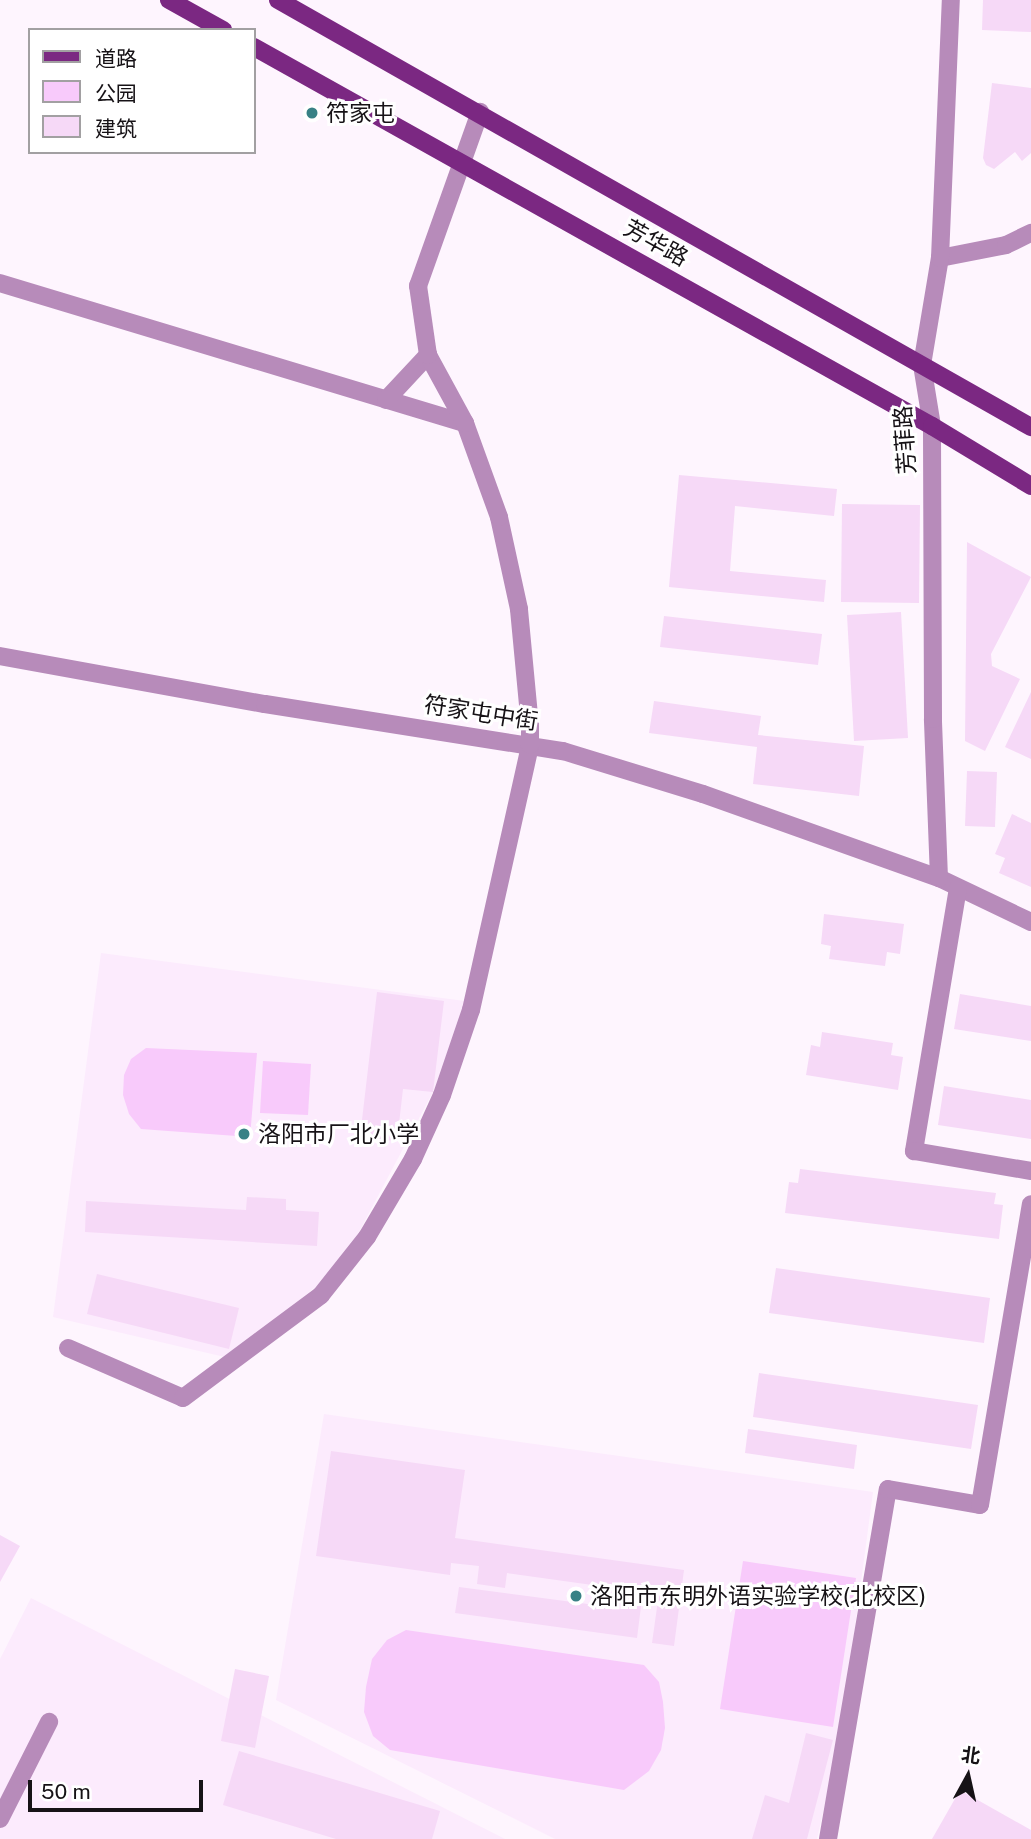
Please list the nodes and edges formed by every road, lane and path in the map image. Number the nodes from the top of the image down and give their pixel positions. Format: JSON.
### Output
{"nodes":[{"id":1,"x":169,"y":0,"type":"edge"},
{"id":2,"x":278,"y":0,"type":"edge"},
{"id":3,"x":951,"y":0,"type":"edge"},
{"id":4,"x":219,"y":28,"type":"edge"},
{"id":5,"x":256,"y":48,"type":"edge"},
{"id":6,"x":480,"y":112,"type":"junction"},
{"id":7,"x":461,"y":161,"type":"junction"},
{"id":8,"x":1031,"y":233,"type":"edge"},
{"id":9,"x":940,"y":258,"type":"junction"},
{"id":10,"x":0,"y":283,"type":"edge"},
{"id":11,"x":428,"y":355,"type":"junction"},
{"id":12,"x":922,"y":365,"type":"junction"},
{"id":13,"x":386,"y":400,"type":"junction"},
{"id":14,"x":464,"y":423,"type":"junction"},
{"id":15,"x":932,"y":426,"type":"junction"},
{"id":16,"x":1031,"y":427,"type":"edge"},
{"id":17,"x":1031,"y":486,"type":"edge"},
{"id":18,"x":0,"y":656,"type":"edge"},
{"id":19,"x":530,"y":745,"type":"junction"},
{"id":20,"x":939,"y":878,"type":"junction"},
{"id":21,"x":958,"y":888,"type":"junction"},
{"id":22,"x":1031,"y":922,"type":"edge"},
{"id":23,"x":1031,"y":1171,"type":"edge"},
{"id":24,"x":1031,"y":1204,"type":"edge"},
{"id":25,"x":68,"y":1348,"type":"dead end"},
{"id":26,"x":49,"y":1722,"type":"dead end"},
{"id":27,"x":0,"y":1819,"type":"edge"},
{"id":28,"x":828,"y":1839,"type":"edge"}],
"edges":[{"from":1,"to":4,"type":"main road"},
{"from":2,"to":6,"type":"main road","name":"芳华路"},
{"from":3,"to":9,"type":"street","name":"芳菲路"},
{"from":5,"to":7,"type":"main road","name":"芳华路"},
{"from":6,"to":7,"type":"street"},
{"from":6,"to":12,"type":"main road","name":"芳华路"},
{"from":7,"to":11,"type":"street"},
{"from":7,"to":15,"type":"main road","name":"芳华路"},
{"from":8,"to":9,"type":"street"},
{"from":9,"to":12,"type":"street","name":"芳菲路"},
{"from":10,"to":13,"type":"street"},
{"from":11,"to":13,"type":"street"},
{"from":11,"to":14,"type":"street"},
{"from":12,"to":15,"type":"street","name":"芳菲路"},
{"from":12,"to":16,"type":"main road","name":"芳华路"},
{"from":13,"to":14,"type":"street"},
{"from":14,"to":19,"type":"street"},
{"from":15,"to":17,"type":"main road","name":"芳华路"},
{"from":15,"to":20,"type":"street","name":"芳菲路"},
{"from":18,"to":19,"type":"street","name":"符家屯中街"},
{"from":19,"to":20,"type":"street","name":"符家屯中街"},
{"from":19,"to":25,"type":"street"},
{"from":20,"to":21,"type":"street","name":"符家屯中街"},
{"from":21,"to":22,"type":"street","name":"符家屯中街"},
{"from":21,"to":23,"type":"street"},
{"from":24,"to":28,"type":"street"},
{"from":26,"to":27,"type":"street"}]}
